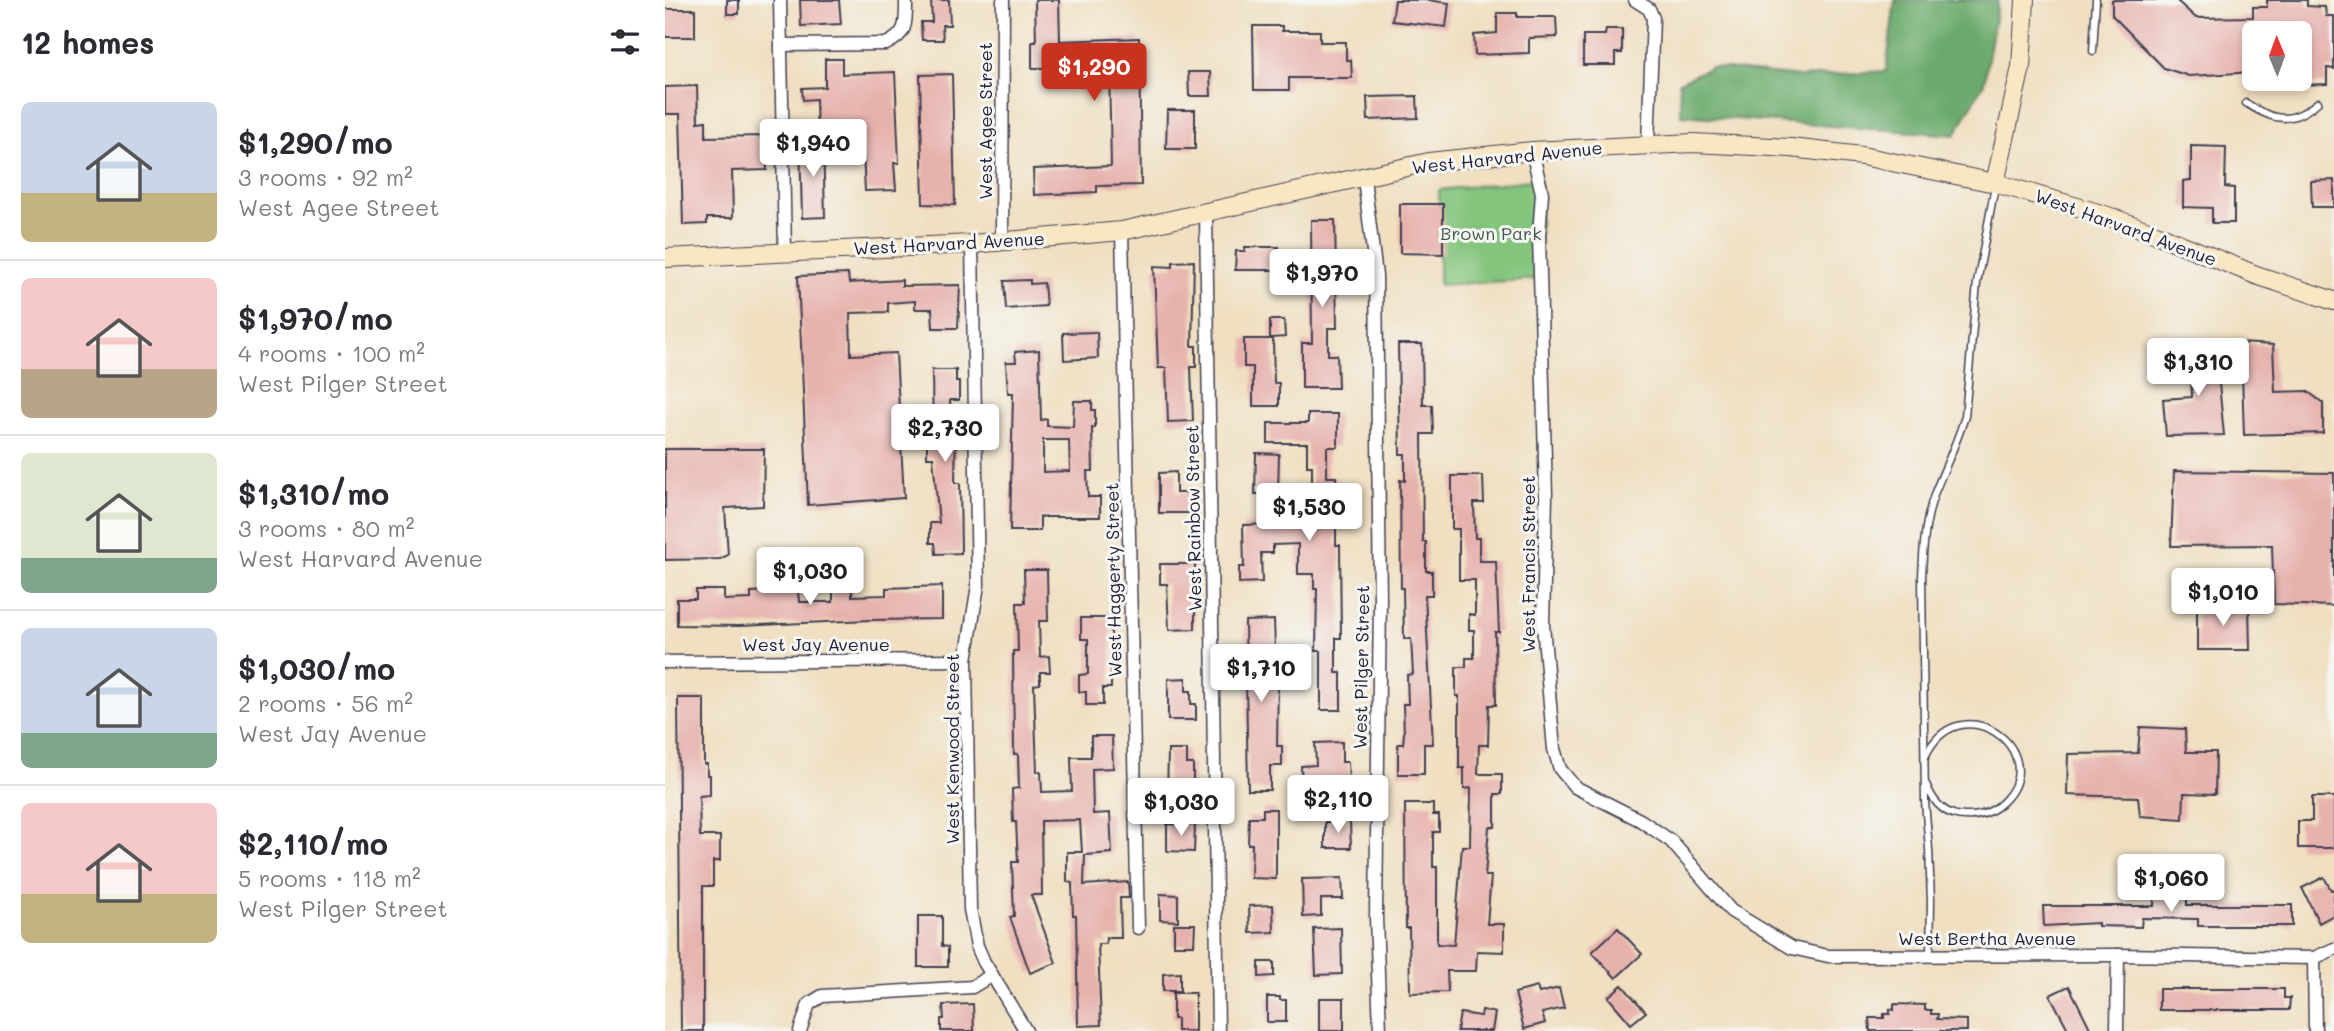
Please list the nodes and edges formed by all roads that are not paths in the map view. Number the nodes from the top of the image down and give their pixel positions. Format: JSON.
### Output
{"nodes":[{"id":1,"x":780,"y":0,"type":"edge"},
{"id":2,"x":906,"y":0,"type":"edge"},
{"id":3,"x":1003,"y":0,"type":"edge"},
{"id":4,"x":1635,"y":0,"type":"edge"},
{"id":5,"x":2025,"y":0,"type":"edge"},
{"id":6,"x":2096,"y":0,"type":"edge"},
{"id":7,"x":781,"y":45,"type":"junction"},
{"id":8,"x":2093,"y":51,"type":"dead end"},
{"id":9,"x":2318,"y":102,"type":"dead end"},
{"id":10,"x":2246,"y":103,"type":"dead end"},
{"id":11,"x":1648,"y":144,"type":"junction"},
{"id":12,"x":1532,"y":151,"type":"junction"},
{"id":13,"x":1364,"y":178,"type":"junction"},
{"id":14,"x":1995,"y":183,"type":"junction"},
{"id":15,"x":1206,"y":214,"type":"junction"},
{"id":16,"x":1122,"y":232,"type":"junction"},
{"id":17,"x":1002,"y":242,"type":"junction"},
{"id":18,"x":972,"y":244,"type":"junction"},
{"id":19,"x":785,"y":252,"type":"junction"},
{"id":20,"x":665,"y":258,"type":"edge"},
{"id":21,"x":2334,"y":301,"type":"edge"},
{"id":22,"x":967,"y":660,"type":"junction"},
{"id":23,"x":665,"y":662,"type":"edge"},
{"id":24,"x":1924,"y":759,"type":"junction"},
{"id":25,"x":1924,"y":780,"type":"junction"},
{"id":26,"x":1137,"y":928,"type":"dead end"},
{"id":27,"x":2334,"y":949,"type":"edge"},
{"id":28,"x":1930,"y":955,"type":"junction"},
{"id":29,"x":2118,"y":955,"type":"junction"},
{"id":30,"x":1828,"y":956,"type":"joint"},
{"id":31,"x":2314,"y":958,"type":"junction"},
{"id":32,"x":992,"y":975,"type":"junction"},
{"id":33,"x":800,"y":1031,"type":"edge"},
{"id":34,"x":1026,"y":1031,"type":"edge"},
{"id":35,"x":1218,"y":1031,"type":"edge"},
{"id":36,"x":1380,"y":1031,"type":"edge"},
{"id":37,"x":2117,"y":1031,"type":"edge"},
{"id":38,"x":2315,"y":1031,"type":"edge"}],
"edges":[{"from":1,"to":7,"type":"street"},
{"from":2,"to":7,"type":"street"},
{"from":3,"to":17,"type":"street","name":"West Agee Street"},
{"from":4,"to":11,"type":"street"},
{"from":5,"to":14,"type":"main road"},
{"from":6,"to":8,"type":"lane"},
{"from":7,"to":19,"type":"street"},
{"from":9,"to":10,"type":"lane"},
{"from":11,"to":12,"type":"main road","name":"West Harvard Avenue"},
{"from":11,"to":14,"type":"main road","name":"West Harvard Avenue"},
{"from":12,"to":13,"type":"main road","name":"West Harvard Avenue"},
{"from":12,"to":30,"type":"street","name":"West Francis Street"},
{"from":13,"to":15,"type":"main road","name":"West Harvard Avenue"},
{"from":13,"to":36,"type":"street","name":"West Pilger Street"},
{"from":14,"to":21,"type":"main road","name":"West Harvard Avenue"},
{"from":14,"to":24,"type":"lane"},
{"from":15,"to":16,"type":"main road","name":"West Harvard Avenue"},
{"from":15,"to":35,"type":"street","name":"West Rainbow Street"},
{"from":16,"to":17,"type":"main road","name":"West Harvard Avenue"},
{"from":16,"to":26,"type":"street","name":"West Haggerty Street"},
{"from":17,"to":18,"type":"main road","name":"West Harvard Avenue"},
{"from":18,"to":19,"type":"main road","name":"West Harvard Avenue"},
{"from":18,"to":22,"type":"street","name":"West Kenwood Street"},
{"from":19,"to":20,"type":"main road","name":"West Harvard Avenue"},
{"from":22,"to":23,"type":"street","name":"West Jay Avenue"},
{"from":22,"to":32,"type":"street","name":"West Kenwood Street"},
{"from":24,"to":25,"type":"lane"},
{"from":24,"to":25,"type":"lane"},
{"from":25,"to":28,"type":"lane"},
{"from":27,"to":31,"type":"street"},
{"from":28,"to":29,"type":"street","name":"West Bertha Avenue"},
{"from":28,"to":30,"type":"street","name":"West Bertha Avenue"},
{"from":29,"to":31,"type":"street","name":"West Bertha Avenue"},
{"from":29,"to":37,"type":"street"},
{"from":31,"to":38,"type":"street"},
{"from":32,"to":33,"type":"street"},
{"from":32,"to":34,"type":"street","name":"West Kenwood Street"}]}
